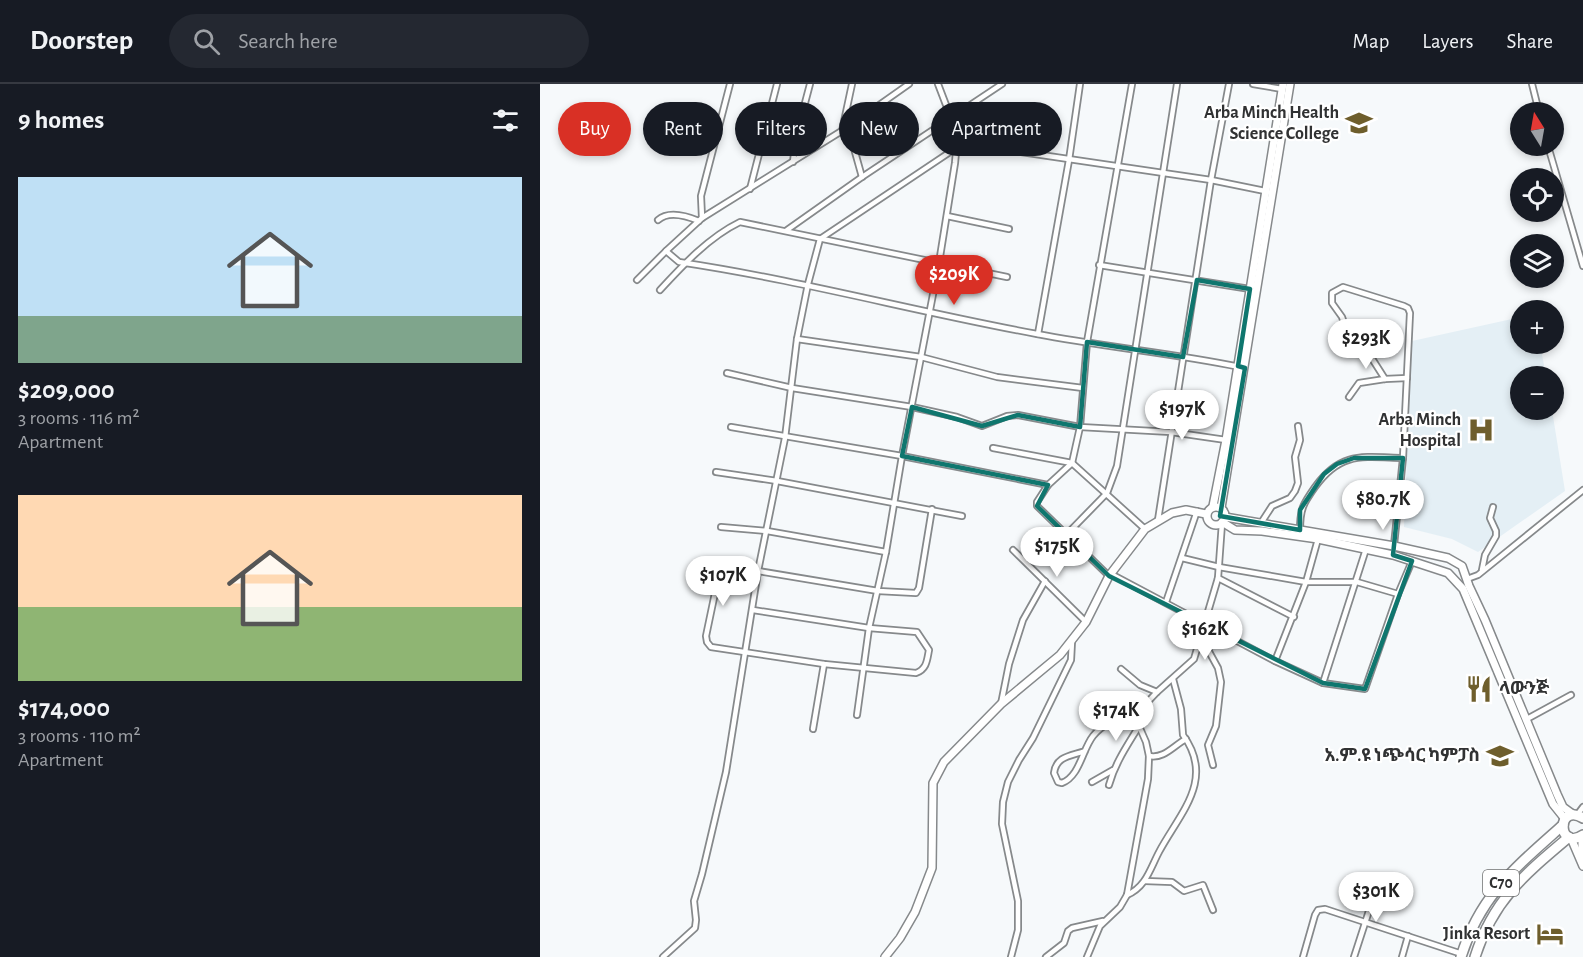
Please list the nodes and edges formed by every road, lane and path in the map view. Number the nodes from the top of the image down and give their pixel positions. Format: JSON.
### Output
{"nodes":[{"id":1,"x":730,"y":84,"type":"edge"},
{"id":2,"x":777,"y":84,"type":"edge"},
{"id":3,"x":810,"y":84,"type":"edge"},
{"id":4,"x":852,"y":84,"type":"edge"},
{"id":5,"x":909,"y":84,"type":"edge"},
{"id":6,"x":938,"y":84,"type":"edge"},
{"id":7,"x":1002,"y":84,"type":"edge"},
{"id":8,"x":1080,"y":84,"type":"edge"},
{"id":9,"x":1132,"y":84,"type":"edge"},
{"id":10,"x":1177,"y":84,"type":"edge"},
{"id":11,"x":1229,"y":84,"type":"edge"},
{"id":12,"x":1253,"y":84,"type":"edge"},
{"id":13,"x":1290,"y":84,"type":"edge"},
{"id":14,"x":1532,"y":84,"type":"edge"},
{"id":15,"x":1283,"y":87,"type":"edge"},
{"id":16,"x":848,"y":102,"type":"edge"},
{"id":17,"x":883,"y":102,"type":"edge"},
{"id":18,"x":945,"y":102,"type":"edge"},
{"id":19,"x":975,"y":102,"type":"edge"},
{"id":20,"x":1536,"y":102,"type":"edge"},
{"id":21,"x":931,"y":131,"type":"edge"},
{"id":22,"x":839,"y":133,"type":"edge"},
{"id":23,"x":856,"y":156,"type":"edge"},
{"id":24,"x":944,"y":156,"type":"edge"},
{"id":25,"x":955,"y":156,"type":"edge"},
{"id":26,"x":1045,"y":156,"type":"edge"},
{"id":27,"x":1551,"y":156,"type":"edge"},
{"id":28,"x":1069,"y":160,"type":"junction"},
{"id":29,"x":793,"y":162,"type":"junction"},
{"id":30,"x":1116,"y":167,"type":"junction"},
{"id":31,"x":1162,"y":174,"type":"junction"},
{"id":32,"x":862,"y":177,"type":"junction"},
{"id":33,"x":1211,"y":180,"type":"junction"},
{"id":34,"x":750,"y":189,"type":"junction"},
{"id":35,"x":1266,"y":191,"type":"junction"},
{"id":36,"x":947,"y":216,"type":"junction"},
{"id":37,"x":658,"y":219,"type":"dead end"},
{"id":38,"x":700,"y":220,"type":"junction"},
{"id":39,"x":1009,"y":229,"type":"dead end"},
{"id":40,"x":787,"y":230,"type":"junction"},
{"id":41,"x":820,"y":238,"type":"junction"},
{"id":42,"x":666,"y":251,"type":"junction"},
{"id":43,"x":686,"y":263,"type":"junction"},
{"id":44,"x":939,"y":263,"type":"junction"},
{"id":45,"x":1099,"y":265,"type":"junction"},
{"id":46,"x":1583,"y":266,"type":"edge"},
{"id":47,"x":1146,"y":272,"type":"junction"},
{"id":48,"x":1007,"y":277,"type":"dead end"},
{"id":49,"x":637,"y":280,"type":"dead end"},
{"id":50,"x":1197,"y":280,"type":"junction"},
{"id":51,"x":808,"y":284,"type":"junction"},
{"id":52,"x":1250,"y":289,"type":"junction"},
{"id":53,"x":660,"y":290,"type":"dead end"},
{"id":54,"x":930,"y":313,"type":"junction"},
{"id":55,"x":1038,"y":334,"type":"junction"},
{"id":56,"x":797,"y":339,"type":"junction"},
{"id":57,"x":1087,"y":342,"type":"junction"},
{"id":58,"x":1135,"y":350,"type":"junction"},
{"id":59,"x":921,"y":357,"type":"junction"},
{"id":60,"x":1183,"y":357,"type":"junction"},
{"id":61,"x":1241,"y":367,"type":"junction"},
{"id":62,"x":727,"y":373,"type":"dead end"},
{"id":63,"x":1407,"y":378,"type":"junction"},
{"id":64,"x":1385,"y":379,"type":"junction"},
{"id":65,"x":792,"y":388,"type":"junction"},
{"id":66,"x":1083,"y":388,"type":"junction"},
{"id":67,"x":1349,"y":397,"type":"dead end"},
{"id":68,"x":912,"y":407,"type":"junction"},
{"id":69,"x":1298,"y":426,"type":"dead end"},
{"id":70,"x":1080,"y":427,"type":"junction"},
{"id":71,"x":731,"y":428,"type":"dead end"},
{"id":72,"x":1123,"y":429,"type":"junction"},
{"id":73,"x":1172,"y":432,"type":"junction"},
{"id":74,"x":785,"y":438,"type":"junction"},
{"id":75,"x":1226,"y":440,"type":"junction"},
{"id":76,"x":993,"y":448,"type":"dead end"},
{"id":77,"x":902,"y":456,"type":"junction"},
{"id":78,"x":1403,"y":458,"type":"junction"},
{"id":79,"x":1072,"y":463,"type":"junction"},
{"id":80,"x":716,"y":472,"type":"dead end"},
{"id":81,"x":777,"y":481,"type":"junction"},
{"id":82,"x":1048,"y":485,"type":"junction"},
{"id":83,"x":1583,"y":490,"type":"edge"},
{"id":84,"x":1107,"y":493,"type":"junction"},
{"id":85,"x":894,"y":503,"type":"junction"},
{"id":86,"x":1217,"y":507,"type":"junction"},
{"id":87,"x":1493,"y":507,"type":"dead end"},
{"id":88,"x":932,"y":509,"type":"junction"},
{"id":89,"x":1197,"y":511,"type":"junction"},
{"id":90,"x":1206,"y":514,"type":"junction"},
{"id":91,"x":962,"y":516,"type":"dead end"},
{"id":92,"x":1158,"y":520,"type":"junction"},
{"id":93,"x":1223,"y":521,"type":"junction"},
{"id":94,"x":1261,"y":523,"type":"junction"},
{"id":95,"x":721,"y":527,"type":"dead end"},
{"id":96,"x":1145,"y":529,"type":"junction"},
{"id":97,"x":1300,"y":530,"type":"junction"},
{"id":98,"x":766,"y":531,"type":"junction"},
{"id":99,"x":1067,"y":534,"type":"junction"},
{"id":100,"x":1318,"y":539,"type":"junction"},
{"id":101,"x":1394,"y":546,"type":"junction"},
{"id":102,"x":1366,"y":549,"type":"junction"},
{"id":103,"x":1012,"y":550,"type":"dead end"},
{"id":104,"x":886,"y":552,"type":"junction"},
{"id":105,"x":1393,"y":555,"type":"junction"},
{"id":106,"x":1182,"y":558,"type":"junction"},
{"id":107,"x":1412,"y":561,"type":"junction"},
{"id":108,"x":1219,"y":567,"type":"junction"},
{"id":109,"x":1482,"y":570,"type":"junction"},
{"id":110,"x":759,"y":571,"type":"junction"},
{"id":111,"x":1110,"y":575,"type":"junction"},
{"id":112,"x":1218,"y":578,"type":"junction"},
{"id":113,"x":1467,"y":579,"type":"junction"},
{"id":114,"x":1045,"y":581,"type":"junction"},
{"id":115,"x":1306,"y":582,"type":"junction"},
{"id":116,"x":1357,"y":582,"type":"junction"},
{"id":117,"x":878,"y":591,"type":"junction"},
{"id":118,"x":1398,"y":594,"type":"junction"},
{"id":119,"x":1166,"y":602,"type":"junction"},
{"id":120,"x":753,"y":610,"type":"junction"},
{"id":121,"x":1294,"y":617,"type":"junction"},
{"id":122,"x":1086,"y":622,"type":"junction"},
{"id":123,"x":1204,"y":624,"type":"junction"},
{"id":124,"x":869,"y":628,"type":"junction"},
{"id":125,"x":1201,"y":637,"type":"junction"},
{"id":126,"x":1072,"y":641,"type":"junction"},
{"id":127,"x":1490,"y":644,"type":"junction"},
{"id":128,"x":744,"y":651,"type":"junction"},
{"id":129,"x":1275,"y":661,"type":"junction"},
{"id":130,"x":824,"y":663,"type":"junction"},
{"id":131,"x":864,"y":668,"type":"junction"},
{"id":132,"x":1120,"y":669,"type":"dead end"},
{"id":133,"x":1173,"y":679,"type":"junction"},
{"id":134,"x":1323,"y":683,"type":"junction"},
{"id":135,"x":1157,"y":692,"type":"junction"},
{"id":136,"x":1571,"y":695,"type":"dead end"},
{"id":137,"x":1148,"y":703,"type":"junction"},
{"id":138,"x":1001,"y":704,"type":"junction"},
{"id":139,"x":857,"y":715,"type":"dead end"},
{"id":140,"x":1527,"y":719,"type":"junction"},
{"id":141,"x":1139,"y":726,"type":"junction"},
{"id":142,"x":813,"y":729,"type":"dead end"},
{"id":143,"x":1186,"y":739,"type":"junction"},
{"id":144,"x":1084,"y":751,"type":"junction"},
{"id":145,"x":1149,"y":756,"type":"junction"},
{"id":146,"x":1213,"y":765,"type":"dead end"},
{"id":147,"x":1113,"y":770,"type":"junction"},
{"id":148,"x":1092,"y":783,"type":"dead end"},
{"id":149,"x":1109,"y":785,"type":"dead end"},
{"id":150,"x":1576,"y":816,"type":"edge"},
{"id":151,"x":1582,"y":836,"type":"edge"},
{"id":152,"x":1570,"y":838,"type":"junction"},
{"id":153,"x":1582,"y":865,"type":"edge"},
{"id":154,"x":1145,"y":880,"type":"junction"},
{"id":155,"x":1378,"y":883,"type":"dead end"},
{"id":156,"x":1127,"y":895,"type":"junction"},
{"id":157,"x":1213,"y":910,"type":"dead end"},
{"id":158,"x":1105,"y":920,"type":"junction"},
{"id":159,"x":1364,"y":922,"type":"junction"},
{"id":160,"x":1408,"y":936,"type":"junction"},
{"id":161,"x":1461,"y":956,"type":"edge"},
{"id":162,"x":663,"y":957,"type":"edge"},
{"id":163,"x":885,"y":957,"type":"edge"},
{"id":164,"x":1011,"y":957,"type":"edge"},
{"id":165,"x":1046,"y":957,"type":"edge"},
{"id":166,"x":1087,"y":957,"type":"edge"},
{"id":167,"x":1303,"y":957,"type":"edge"},
{"id":168,"x":1354,"y":957,"type":"edge"},
{"id":169,"x":1402,"y":957,"type":"edge"},
{"id":170,"x":1475,"y":957,"type":"edge"}],
"edges":[{"from":1,"to":38,"type":"street"},
{"from":2,"to":34,"type":"street"},
{"from":3,"to":29,"type":"street"},
{"from":4,"to":16,"type":"street"},
{"from":5,"to":17,"type":"street"},
{"from":6,"to":18,"type":"street"},
{"from":7,"to":19,"type":"street"},
{"from":8,"to":28,"type":"street"},
{"from":9,"to":30,"type":"street"},
{"from":10,"to":31,"type":"street"},
{"from":11,"to":33,"type":"street"},
{"from":12,"to":15,"type":"street"},
{"from":13,"to":61,"type":"main road"},
{"from":14,"to":20,"type":"street"},
{"from":15,"to":35,"type":"main road"},
{"from":21,"to":32,"type":"street"},
{"from":22,"to":29,"type":"street"},
{"from":23,"to":32,"type":"street"},
{"from":24,"to":41,"type":"street"},
{"from":25,"to":36,"type":"street"},
{"from":26,"to":28,"type":"street"},
{"from":27,"to":46,"type":"street"},
{"from":28,"to":30,"type":"street"},
{"from":28,"to":55,"type":"street"},
{"from":29,"to":34,"type":"street"},
{"from":30,"to":31,"type":"street"},
{"from":30,"to":45,"type":"street"},
{"from":31,"to":33,"type":"street"},
{"from":31,"to":47,"type":"street"},
{"from":32,"to":40,"type":"street"},
{"from":33,"to":35,"type":"street"},
{"from":33,"to":50,"type":"street"},
{"from":34,"to":38,"type":"street"},
{"from":35,"to":52,"type":"main road"},
{"from":36,"to":39,"type":"street"},
{"from":36,"to":44,"type":"street"},
{"from":37,"to":38,"type":"street"},
{"from":38,"to":42,"type":"street"},
{"from":40,"to":41,"type":"street"},
{"from":40,"to":43,"type":"street"},
{"from":41,"to":44,"type":"street"},
{"from":41,"to":51,"type":"street"},
{"from":42,"to":43,"type":"street"},
{"from":42,"to":49,"type":"street"},
{"from":43,"to":51,"type":"street"},
{"from":43,"to":53,"type":"street"},
{"from":44,"to":48,"type":"street"},
{"from":44,"to":54,"type":"street"},
{"from":45,"to":47,"type":"street"},
{"from":45,"to":57,"type":"street"},
{"from":47,"to":50,"type":"street"},
{"from":47,"to":58,"type":"street"},
{"from":50,"to":52,"type":"street"},
{"from":50,"to":60,"type":"street"},
{"from":51,"to":54,"type":"street"},
{"from":51,"to":56,"type":"street"},
{"from":52,"to":61,"type":"main road"},
{"from":54,"to":55,"type":"street"},
{"from":54,"to":59,"type":"street"},
{"from":55,"to":57,"type":"street"},
{"from":56,"to":59,"type":"street"},
{"from":56,"to":65,"type":"street"},
{"from":57,"to":58,"type":"street"},
{"from":57,"to":66,"type":"street"},
{"from":58,"to":60,"type":"street"},
{"from":58,"to":72,"type":"street"},
{"from":59,"to":66,"type":"street"},
{"from":59,"to":68,"type":"street"},
{"from":60,"to":61,"type":"street"},
{"from":60,"to":73,"type":"street"},
{"from":61,"to":75,"type":"main road"},
{"from":61,"to":86,"type":"main road"},
{"from":62,"to":65,"type":"street"},
{"from":63,"to":64,"type":"street"},
{"from":63,"to":64,"type":"street"},
{"from":63,"to":78,"type":"street"},
{"from":64,"to":67,"type":"street"},
{"from":65,"to":68,"type":"street"},
{"from":65,"to":74,"type":"street"},
{"from":66,"to":70,"type":"street"},
{"from":68,"to":70,"type":"street"},
{"from":68,"to":77,"type":"street"},
{"from":69,"to":94,"type":"street"},
{"from":70,"to":72,"type":"street"},
{"from":70,"to":79,"type":"street"},
{"from":71,"to":74,"type":"street"},
{"from":72,"to":73,"type":"street"},
{"from":72,"to":84,"type":"street"},
{"from":73,"to":75,"type":"street"},
{"from":73,"to":92,"type":"street"},
{"from":74,"to":77,"type":"street"},
{"from":74,"to":81,"type":"street"},
{"from":75,"to":86,"type":"main road"},
{"from":76,"to":79,"type":"street"},
{"from":77,"to":82,"type":"street"},
{"from":77,"to":85,"type":"street"},
{"from":78,"to":97,"type":"street"},
{"from":78,"to":101,"type":"street"},
{"from":79,"to":82,"type":"street"},
{"from":79,"to":84,"type":"street"},
{"from":80,"to":81,"type":"street"},
{"from":81,"to":85,"type":"street"},
{"from":81,"to":98,"type":"street"},
{"from":82,"to":99,"type":"street"},
{"from":83,"to":109,"type":"street"},
{"from":84,"to":96,"type":"street"},
{"from":84,"to":99,"type":"street"},
{"from":85,"to":88,"type":"street"},
{"from":85,"to":104,"type":"street"},
{"from":86,"to":90,"type":"main road"},
{"from":86,"to":93,"type":"main road"},
{"from":87,"to":109,"type":"street"},
{"from":88,"to":91,"type":"street"},
{"from":88,"to":117,"type":"street"},
{"from":89,"to":90,"type":"main road"},
{"from":89,"to":92,"type":"main road"},
{"from":89,"to":106,"type":"street"},
{"from":90,"to":93,"type":"main road"},
{"from":92,"to":96,"type":"main road"},
{"from":93,"to":94,"type":"main road"},
{"from":93,"to":100,"type":"main road"},
{"from":93,"to":108,"type":"street"},
{"from":94,"to":97,"type":"main road"},
{"from":95,"to":98,"type":"street"},
{"from":96,"to":111,"type":"main road"},
{"from":97,"to":101,"type":"main road"},
{"from":98,"to":104,"type":"street"},
{"from":98,"to":110,"type":"street"},
{"from":99,"to":111,"type":"street"},
{"from":100,"to":102,"type":"main road"},
{"from":100,"to":115,"type":"street"},
{"from":101,"to":105,"type":"street"},
{"from":101,"to":113,"type":"main road"},
{"from":102,"to":105,"type":"main road"},
{"from":102,"to":116,"type":"street"},
{"from":103,"to":114,"type":"street"},
{"from":104,"to":117,"type":"street"},
{"from":105,"to":107,"type":"main road"},
{"from":106,"to":108,"type":"street"},
{"from":106,"to":119,"type":"street"},
{"from":107,"to":118,"type":"street"},
{"from":107,"to":127,"type":"main road"},
{"from":108,"to":112,"type":"street"},
{"from":108,"to":115,"type":"street"},
{"from":109,"to":113,"type":"street"},
{"from":110,"to":117,"type":"street"},
{"from":110,"to":120,"type":"street"},
{"from":110,"to":128,"type":"street"},
{"from":111,"to":119,"type":"street"},
{"from":111,"to":122,"type":"main road"},
{"from":112,"to":121,"type":"street"},
{"from":112,"to":123,"type":"street"},
{"from":113,"to":127,"type":"main road"},
{"from":114,"to":122,"type":"street"},
{"from":114,"to":138,"type":"street"},
{"from":115,"to":116,"type":"street"},
{"from":115,"to":121,"type":"street"},
{"from":116,"to":118,"type":"street"},
{"from":116,"to":134,"type":"street"},
{"from":117,"to":124,"type":"street"},
{"from":118,"to":134,"type":"street"},
{"from":119,"to":123,"type":"street"},
{"from":120,"to":124,"type":"street"},
{"from":120,"to":128,"type":"street"},
{"from":121,"to":129,"type":"street"},
{"from":122,"to":126,"type":"main road"},
{"from":123,"to":125,"type":"street"},
{"from":123,"to":129,"type":"street"},
{"from":124,"to":131,"type":"street"},
{"from":124,"to":131,"type":"street"},
{"from":125,"to":133,"type":"street"},
{"from":125,"to":146,"type":"street"},
{"from":126,"to":138,"type":"main road"},
{"from":126,"to":164,"type":"street"},
{"from":127,"to":140,"type":"main road"},
{"from":127,"to":150,"type":"main road"},
{"from":128,"to":130,"type":"street"},
{"from":128,"to":162,"type":"street"},
{"from":129,"to":134,"type":"street"},
{"from":130,"to":131,"type":"street"},
{"from":130,"to":142,"type":"street"},
{"from":131,"to":139,"type":"street"},
{"from":132,"to":135,"type":"street"},
{"from":133,"to":135,"type":"street"},
{"from":133,"to":143,"type":"street"},
{"from":135,"to":137,"type":"street"},
{"from":136,"to":140,"type":"street"},
{"from":137,"to":141,"type":"street"},
{"from":137,"to":144,"type":"street"},
{"from":138,"to":163,"type":"main road"},
{"from":140,"to":150,"type":"main road"},
{"from":141,"to":145,"type":"street"},
{"from":141,"to":147,"type":"street"},
{"from":143,"to":145,"type":"street"},
{"from":143,"to":154,"type":"street"},
{"from":144,"to":144,"type":"street"},
{"from":145,"to":156,"type":"street"},
{"from":147,"to":148,"type":"street"},
{"from":147,"to":149,"type":"street"},
{"from":150,"to":152,"type":"highway"},
{"from":150,"to":161,"type":"highway","number":"C70"},
{"from":151,"to":152,"type":"highway"},
{"from":151,"to":153,"type":"main road"},
{"from":152,"to":153,"type":"main road"},
{"from":152,"to":170,"type":"highway","number":"C70"},
{"from":154,"to":156,"type":"street"},
{"from":154,"to":157,"type":"street"},
{"from":155,"to":159,"type":"street"},
{"from":156,"to":158,"type":"street"},
{"from":158,"to":165,"type":"street"},
{"from":158,"to":166,"type":"street"},
{"from":159,"to":160,"type":"street"},
{"from":159,"to":167,"type":"street"},
{"from":159,"to":168,"type":"street"},
{"from":160,"to":161,"type":"street"},
{"from":160,"to":169,"type":"street"}]}
